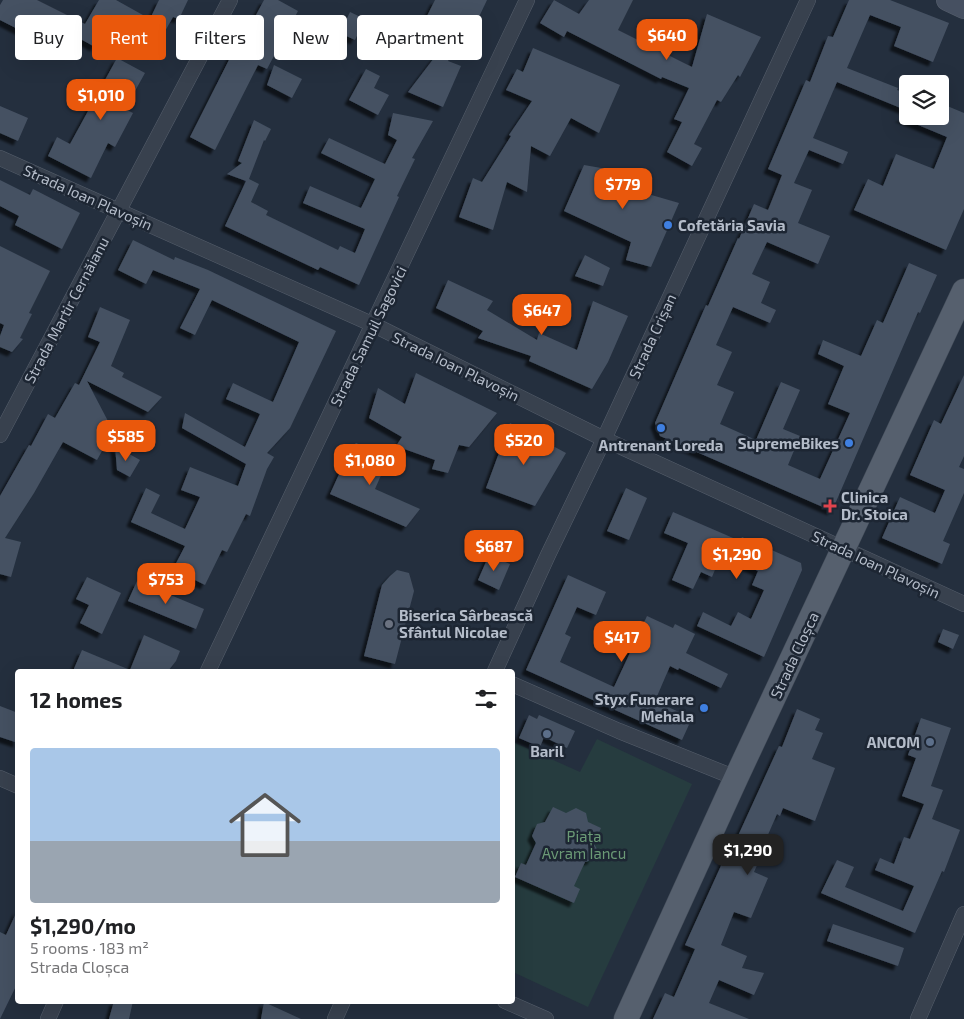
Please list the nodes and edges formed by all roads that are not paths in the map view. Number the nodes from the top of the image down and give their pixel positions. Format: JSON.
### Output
{"nodes":[{"id":1,"x":230,"y":0,"type":"edge"},
{"id":2,"x":527,"y":0,"type":"edge"},
{"id":3,"x":808,"y":0,"type":"edge"},
{"id":4,"x":947,"y":0,"type":"edge"},
{"id":5,"x":964,"y":8,"type":"edge"},
{"id":6,"x":0,"y":158,"type":"edge"},
{"id":7,"x":118,"y":212,"type":"junction"},
{"id":8,"x":964,"y":290,"type":"edge"},
{"id":9,"x":374,"y":325,"type":"junction"},
{"id":10,"x":0,"y":435,"type":"edge"},
{"id":11,"x":604,"y":439,"type":"junction"},
{"id":12,"x":844,"y":550,"type":"junction"},
{"id":13,"x":964,"y":604,"type":"edge"},
{"id":14,"x":209,"y":669,"type":"edge"},
{"id":15,"x":496,"y":669,"type":"edge"},
{"id":16,"x":515,"y":685,"type":"edge"},
{"id":17,"x":0,"y":778,"type":"edge"},
{"id":18,"x":736,"y":778,"type":"junction"},
{"id":19,"x":15,"y":785,"type":"edge"},
{"id":20,"x":964,"y":914,"type":"edge"},
{"id":21,"x":55,"y":1004,"type":"edge"},
{"id":22,"x":342,"y":1004,"type":"edge"},
{"id":23,"x":512,"y":1004,"type":"edge"},
{"id":24,"x":48,"y":1019,"type":"edge"},
{"id":25,"x":335,"y":1019,"type":"edge"},
{"id":26,"x":546,"y":1019,"type":"edge"},
{"id":27,"x":626,"y":1019,"type":"edge"},
{"id":28,"x":918,"y":1019,"type":"edge"}],
"edges":[{"from":1,"to":7,"type":"street","name":"Strada Martir Cernăianu"},
{"from":2,"to":9,"type":"street","name":"Strada Samuil Sagovici"},
{"from":3,"to":11,"type":"street","name":"Strada Crișan"},
{"from":4,"to":5,"type":"main road"},
{"from":6,"to":7,"type":"street","name":"Strada Ioan Plavoșin"},
{"from":7,"to":9,"type":"street","name":"Strada Ioan Plavoșin"},
{"from":7,"to":10,"type":"street","name":"Strada Martir Cernăianu"},
{"from":8,"to":12,"type":"main road","name":"Strada Cloșca"},
{"from":9,"to":11,"type":"street","name":"Strada Ioan Plavoșin"},
{"from":9,"to":14,"type":"street","name":"Strada Samuil Sagovici"},
{"from":11,"to":12,"type":"street","name":"Strada Ioan Plavoșin"},
{"from":11,"to":15,"type":"street","name":"Strada Crișan"},
{"from":12,"to":13,"type":"street","name":"Strada Ioan Plavoșin"},
{"from":12,"to":18,"type":"main road","name":"Strada Cloșca"},
{"from":16,"to":18,"type":"street"},
{"from":17,"to":19,"type":"street"},
{"from":18,"to":27,"type":"main road","name":"Strada Cloșca"},
{"from":20,"to":28,"type":"street"},
{"from":21,"to":24,"type":"street"},
{"from":22,"to":25,"type":"street"},
{"from":23,"to":26,"type":"street"}]}
